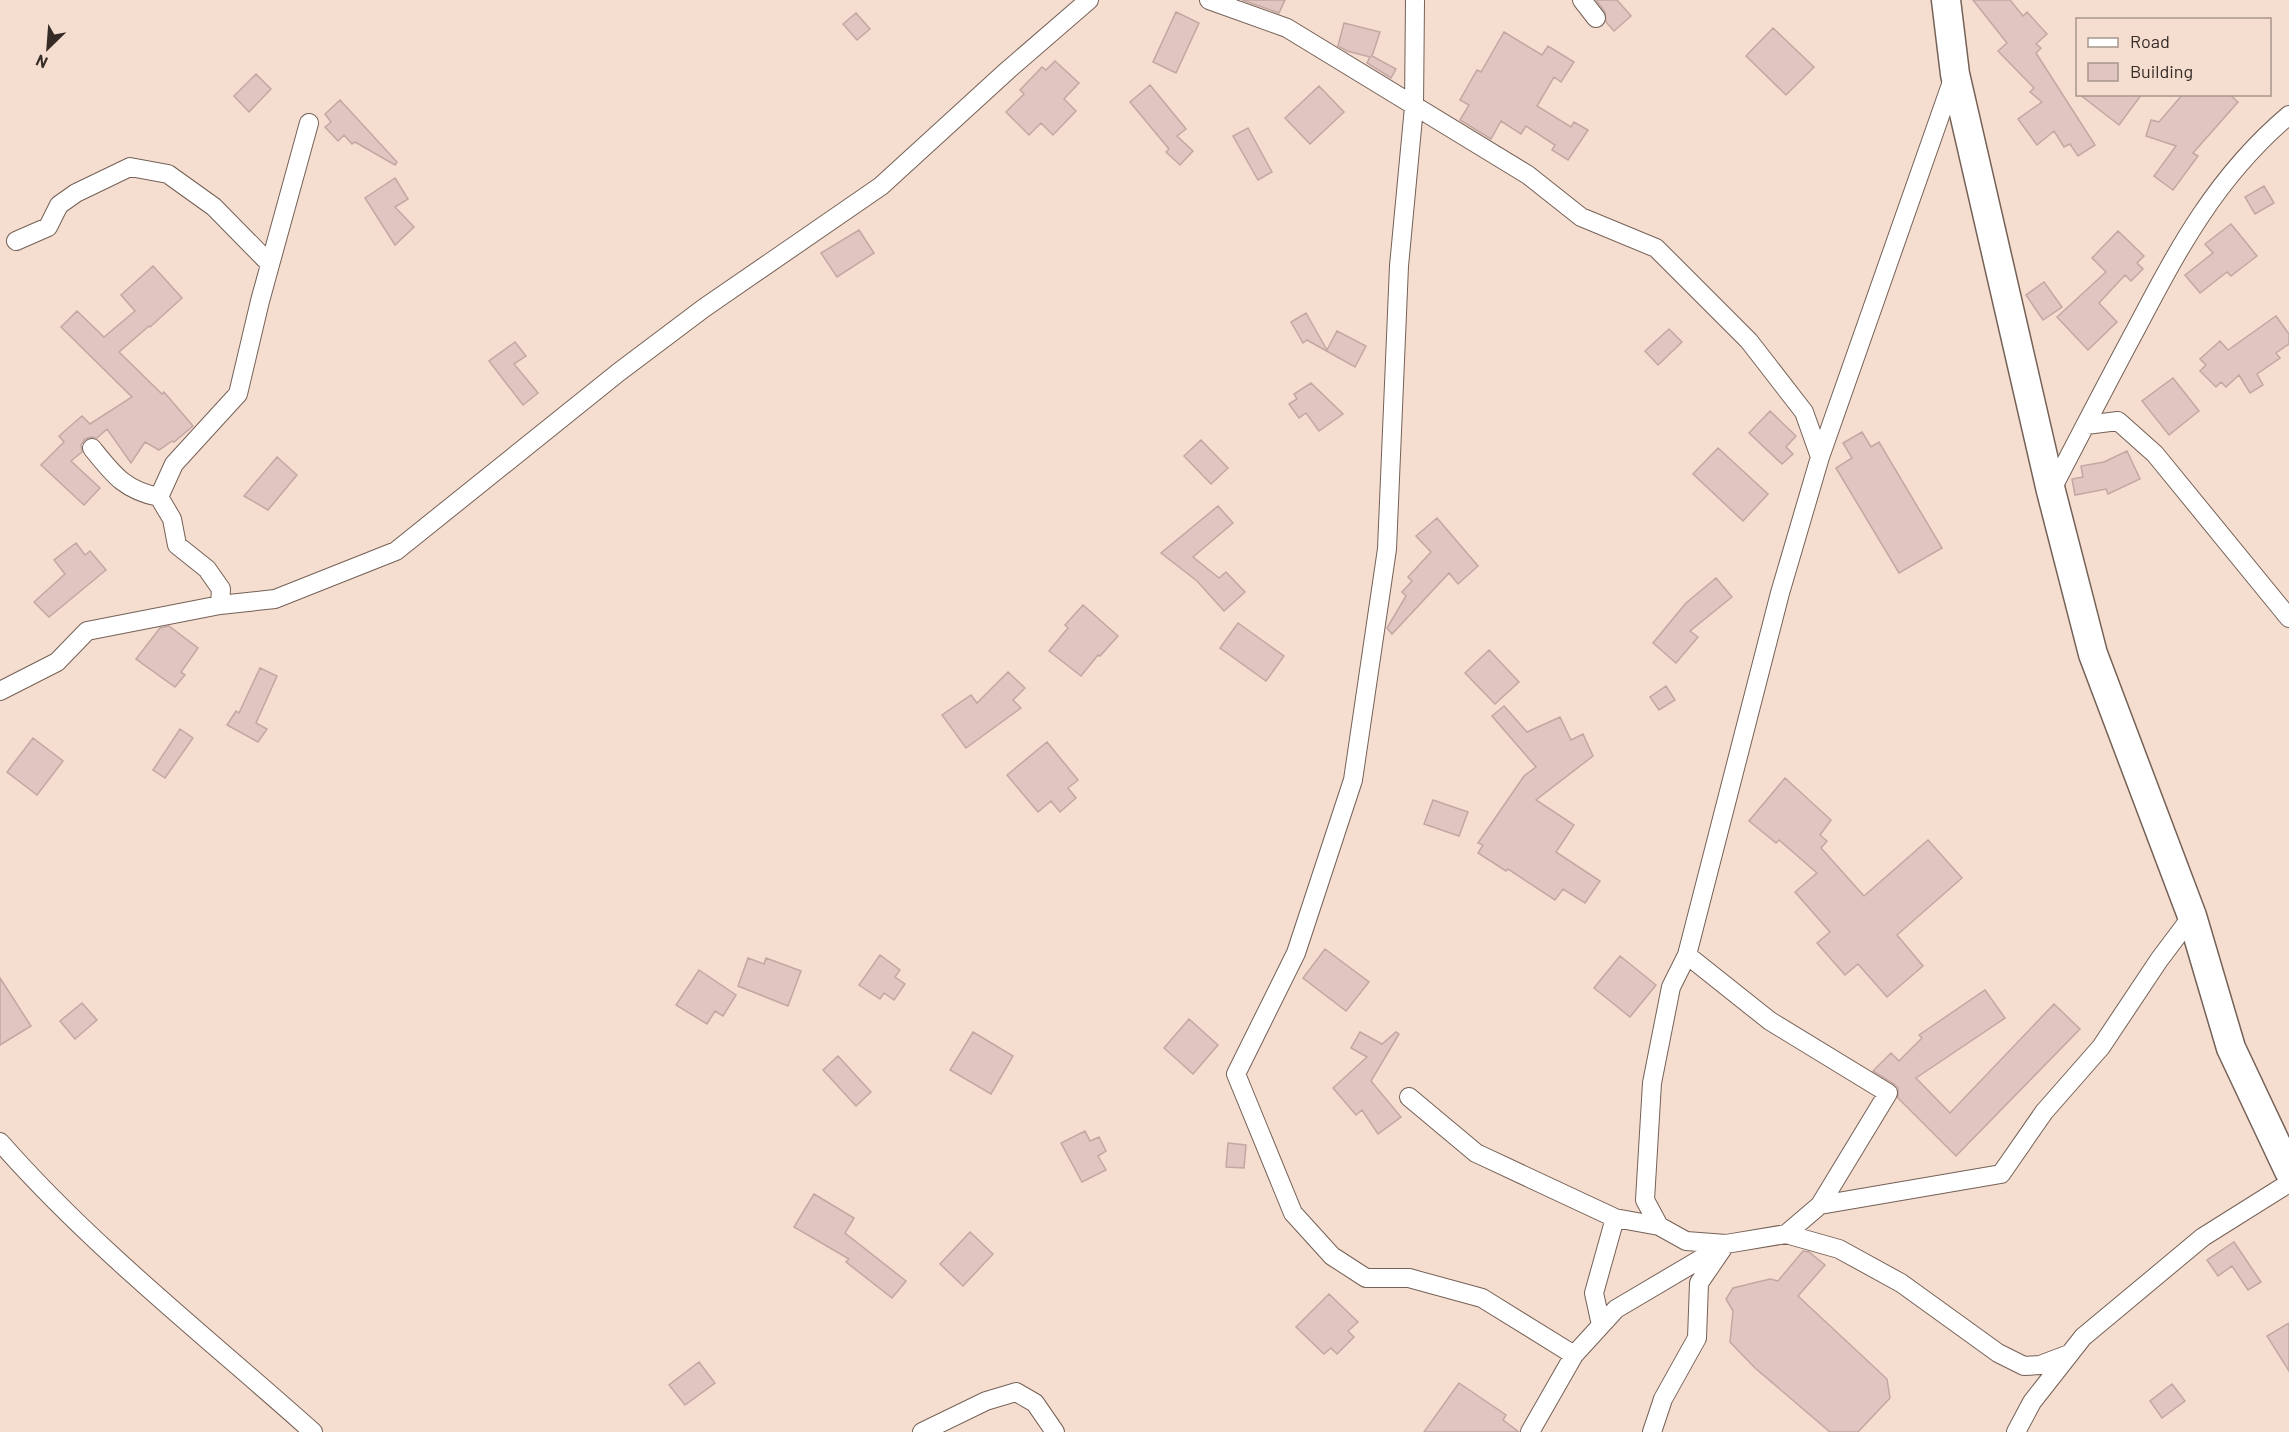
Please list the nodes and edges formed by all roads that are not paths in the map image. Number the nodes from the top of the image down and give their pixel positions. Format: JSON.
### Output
{"nodes":[{"id":1,"x":1089,"y":0,"type":"edge"},
{"id":2,"x":1209,"y":0,"type":"edge"},
{"id":3,"x":1415,"y":0,"type":"edge"},
{"id":4,"x":1582,"y":0,"type":"edge"},
{"id":5,"x":1946,"y":0,"type":"edge"},
{"id":6,"x":1596,"y":18,"type":"dead end"},
{"id":7,"x":1955,"y":74,"type":"junction"},
{"id":8,"x":1414,"y":107,"type":"junction"},
{"id":9,"x":2289,"y":115,"type":"edge"},
{"id":10,"x":309,"y":123,"type":"dead end"},
{"id":11,"x":16,"y":241,"type":"dead end"},
{"id":12,"x":270,"y":264,"type":"junction"},
{"id":13,"x":2086,"y":425,"type":"junction"},
{"id":14,"x":92,"y":448,"type":"dead end"},
{"id":15,"x":1820,"y":457,"type":"junction"},
{"id":16,"x":2051,"y":491,"type":"junction"},
{"id":17,"x":159,"y":497,"type":"junction"},
{"id":18,"x":220,"y":604,"type":"junction"},
{"id":19,"x":2289,"y":618,"type":"edge"},
{"id":20,"x":0,"y":691,"type":"edge"},
{"id":21,"x":2192,"y":916,"type":"junction"},
{"id":22,"x":1687,"y":956,"type":"junction"},
{"id":23,"x":1408,"y":1097,"type":"dead end"},
{"id":24,"x":0,"y":1142,"type":"edge"},
{"id":25,"x":2289,"y":1171,"type":"edge"},
{"id":26,"x":2289,"y":1183,"type":"edge"},
{"id":27,"x":1820,"y":1205,"type":"junction"},
{"id":28,"x":1615,"y":1218,"type":"junction"},
{"id":29,"x":1659,"y":1226,"type":"junction"},
{"id":30,"x":1786,"y":1234,"type":"junction"},
{"id":31,"x":1726,"y":1244,"type":"junction"},
{"id":32,"x":1601,"y":1325,"type":"junction"},
{"id":33,"x":2070,"y":1354,"type":"junction"},
{"id":34,"x":1574,"y":1355,"type":"junction"},
{"id":35,"x":2020,"y":1428,"type":"edge"},
{"id":36,"x":313,"y":1432,"type":"edge"},
{"id":37,"x":922,"y":1432,"type":"edge"},
{"id":38,"x":1055,"y":1432,"type":"edge"},
{"id":39,"x":1530,"y":1432,"type":"edge"},
{"id":40,"x":1652,"y":1432,"type":"edge"}],
"edges":[{"from":1,"to":18,"type":"street"},
{"from":2,"to":8,"type":"street"},
{"from":3,"to":8,"type":"street"},
{"from":4,"to":6,"type":"street"},
{"from":5,"to":7,"type":"main road"},
{"from":7,"to":15,"type":"street"},
{"from":7,"to":16,"type":"main road"},
{"from":8,"to":15,"type":"street"},
{"from":8,"to":34,"type":"street"},
{"from":9,"to":13,"type":"street"},
{"from":10,"to":12,"type":"street"},
{"from":11,"to":12,"type":"street"},
{"from":12,"to":17,"type":"street"},
{"from":13,"to":16,"type":"street"},
{"from":13,"to":19,"type":"street"},
{"from":14,"to":17,"type":"street"},
{"from":15,"to":22,"type":"street"},
{"from":16,"to":21,"type":"main road"},
{"from":17,"to":18,"type":"street"},
{"from":18,"to":20,"type":"street"},
{"from":21,"to":25,"type":"main road"},
{"from":21,"to":27,"type":"street"},
{"from":22,"to":27,"type":"street"},
{"from":22,"to":29,"type":"street"},
{"from":23,"to":28,"type":"street"},
{"from":24,"to":36,"type":"street"},
{"from":26,"to":33,"type":"street"},
{"from":27,"to":30,"type":"street"},
{"from":28,"to":29,"type":"street"},
{"from":28,"to":32,"type":"street"},
{"from":29,"to":31,"type":"street"},
{"from":30,"to":31,"type":"street"},
{"from":30,"to":33,"type":"street"},
{"from":31,"to":32,"type":"street"},
{"from":31,"to":40,"type":"street"},
{"from":32,"to":34,"type":"street"},
{"from":33,"to":35,"type":"street"},
{"from":34,"to":39,"type":"street"},
{"from":37,"to":38,"type":"street"}]}
